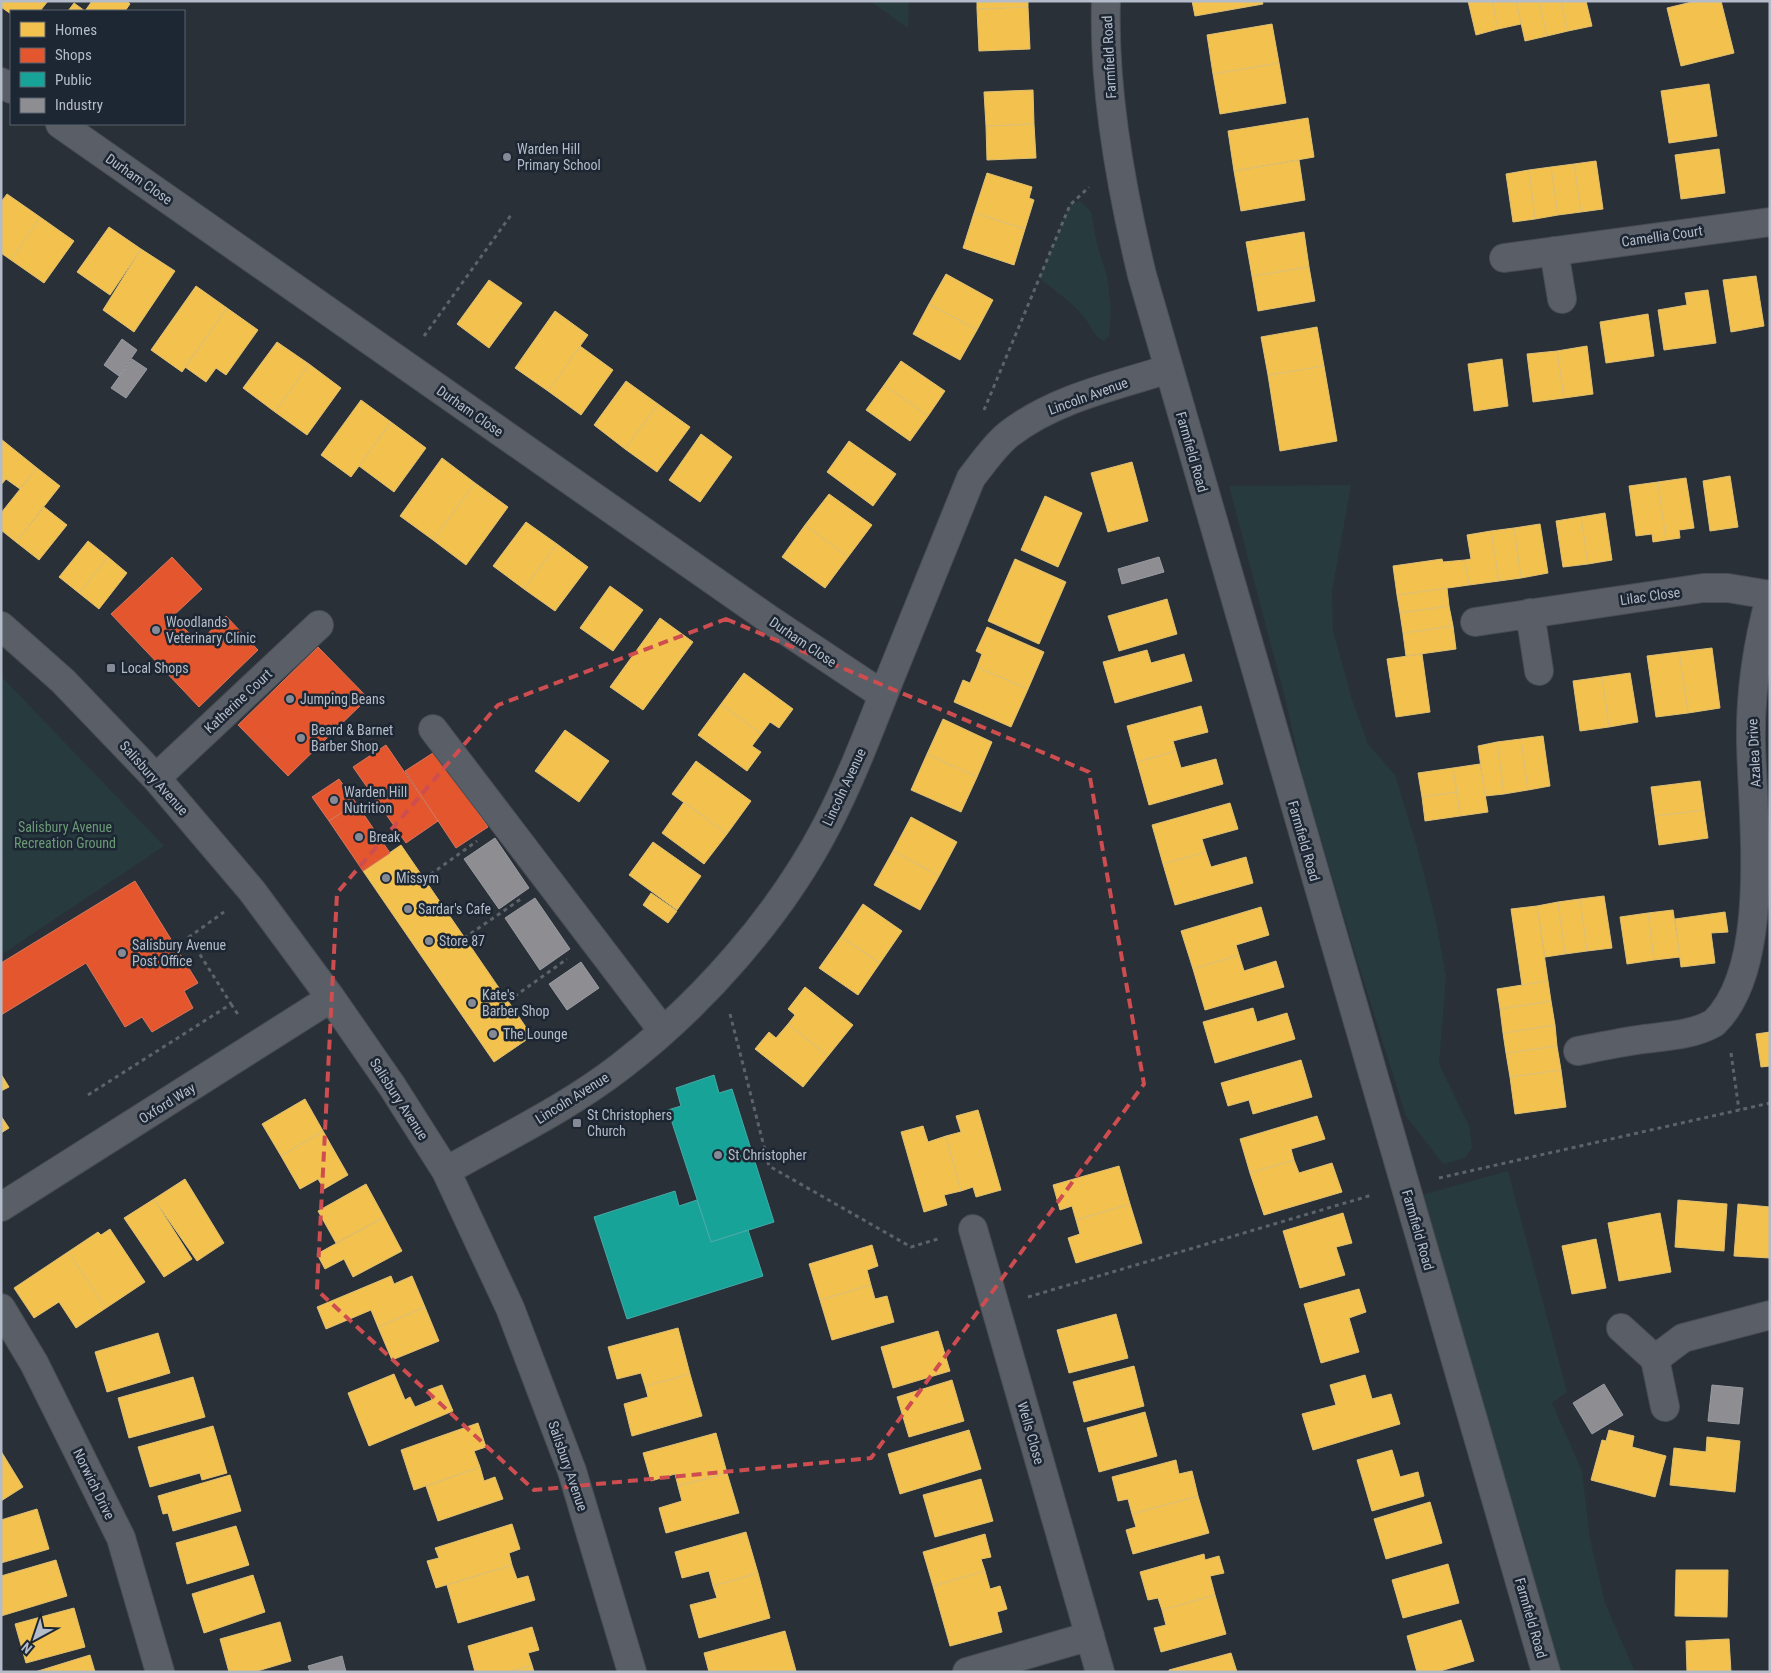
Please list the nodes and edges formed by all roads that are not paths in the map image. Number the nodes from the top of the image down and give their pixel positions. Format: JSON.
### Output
{"nodes":[{"id":1,"x":1106,"y":1,"type":"edge"},
{"id":2,"x":61,"y":125,"type":"edge"},
{"id":3,"x":1770,"y":222,"type":"edge"},
{"id":4,"x":1554,"y":251,"type":"junction"},
{"id":5,"x":1504,"y":258,"type":"dead end"},
{"id":6,"x":1562,"y":300,"type":"dead end"},
{"id":7,"x":1168,"y":369,"type":"junction"},
{"id":8,"x":1770,"y":596,"type":"edge"},
{"id":9,"x":1530,"y":613,"type":"junction"},
{"id":10,"x":1475,"y":622,"type":"dead end"},
{"id":11,"x":319,"y":625,"type":"dead end"},
{"id":12,"x":1,"y":626,"type":"edge"},
{"id":13,"x":1538,"y":671,"type":"dead end"},
{"id":14,"x":883,"y":696,"type":"junction"},
{"id":15,"x":433,"y":729,"type":"dead end"},
{"id":16,"x":156,"y":778,"type":"junction"},
{"id":17,"x":1762,"y":787,"type":"edge"},
{"id":18,"x":331,"y":998,"type":"junction"},
{"id":19,"x":663,"y":1031,"type":"junction"},
{"id":20,"x":1578,"y":1051,"type":"dead end"},
{"id":21,"x":446,"y":1171,"type":"junction"},
{"id":22,"x":1,"y":1207,"type":"edge"},
{"id":23,"x":973,"y":1229,"type":"road end"},
{"id":24,"x":1,"y":1308,"type":"edge"},
{"id":25,"x":1770,"y":1315,"type":"edge"},
{"id":26,"x":1621,"y":1328,"type":"dead end"},
{"id":27,"x":1655,"y":1358,"type":"junction"},
{"id":28,"x":1665,"y":1407,"type":"dead end"},
{"id":29,"x":1090,"y":1636,"type":"junction"},
{"id":30,"x":160,"y":1672,"type":"edge"},
{"id":31,"x":632,"y":1672,"type":"edge"},
{"id":32,"x":967,"y":1672,"type":"edge"},
{"id":33,"x":1100,"y":1672,"type":"edge"},
{"id":34,"x":1546,"y":1672,"type":"edge"}],
"edges":[{"from":1,"to":7,"type":"street","name":"Farmfield Road"},
{"from":2,"to":14,"type":"street","name":"Durham Close"},
{"from":3,"to":4,"type":"street","name":"Camellia Court"},
{"from":4,"to":5,"type":"street","name":"Camellia Court"},
{"from":4,"to":6,"type":"street"},
{"from":7,"to":14,"type":"street","name":"Lincoln Avenue"},
{"from":7,"to":34,"type":"street","name":"Farmfield Road"},
{"from":8,"to":9,"type":"street","name":"Lilac Close"},
{"from":8,"to":17,"type":"street","name":"Azalea Drive"},
{"from":9,"to":10,"type":"street","name":"Lilac Close"},
{"from":9,"to":13,"type":"street"},
{"from":11,"to":16,"type":"street","name":"Katherine Court"},
{"from":12,"to":16,"type":"street","name":"Salisbury Avenue"},
{"from":14,"to":19,"type":"street","name":"Lincoln Avenue"},
{"from":15,"to":19,"type":"street"},
{"from":16,"to":18,"type":"street","name":"Salisbury Avenue"},
{"from":17,"to":20,"type":"street","name":"Azalea Drive"},
{"from":18,"to":21,"type":"street","name":"Salisbury Avenue"},
{"from":18,"to":22,"type":"street","name":"Oxford Way"},
{"from":19,"to":21,"type":"street","name":"Lincoln Avenue"},
{"from":21,"to":31,"type":"street","name":"Salisbury Avenue"},
{"from":23,"to":29,"type":"street","name":"Wells Close"},
{"from":24,"to":30,"type":"street","name":"Norwich Drive"},
{"from":25,"to":27,"type":"street"},
{"from":26,"to":27,"type":"street"},
{"from":27,"to":28,"type":"street"},
{"from":29,"to":32,"type":"street"},
{"from":29,"to":33,"type":"street","name":"Wells Close"}]}
